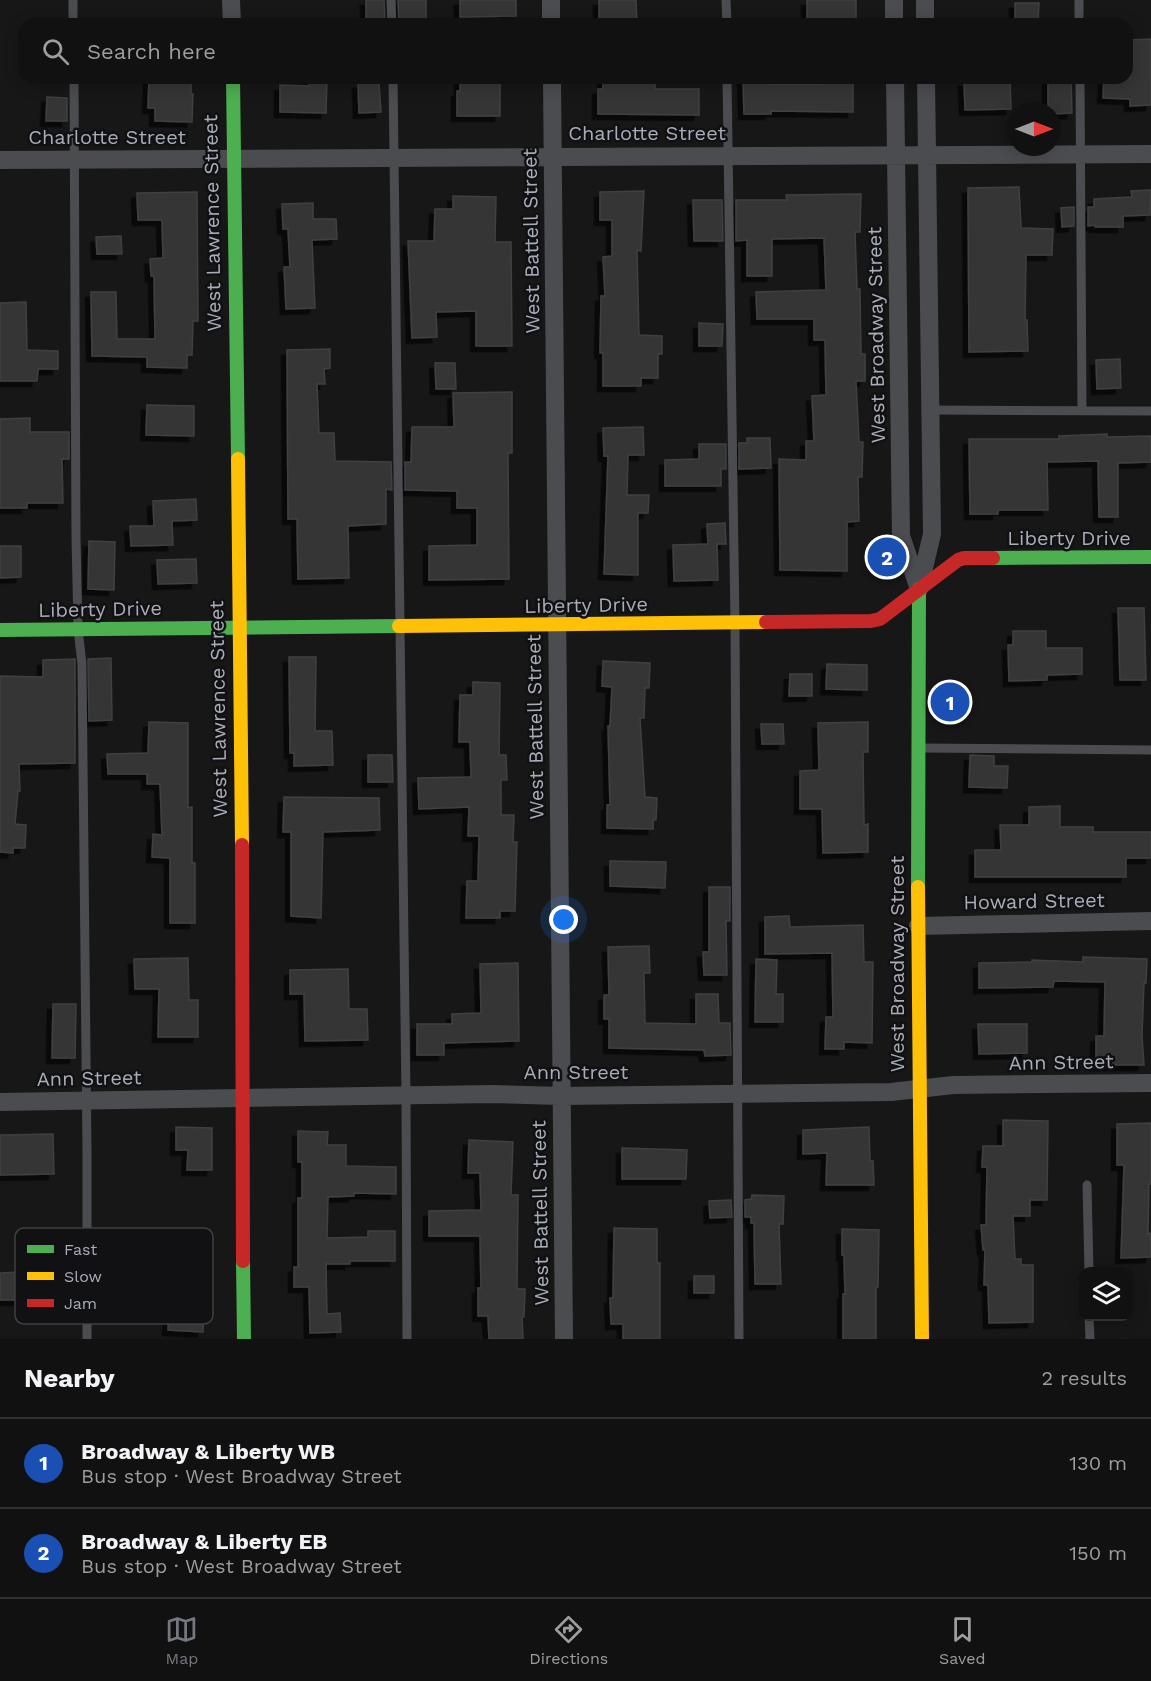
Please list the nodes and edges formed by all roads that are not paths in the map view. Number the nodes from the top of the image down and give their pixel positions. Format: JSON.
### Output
{"nodes":[{"id":1,"x":73,"y":0,"type":"edge"},
{"id":2,"x":231,"y":0,"type":"edge"},
{"id":3,"x":391,"y":0,"type":"edge"},
{"id":4,"x":551,"y":0,"type":"edge"},
{"id":5,"x":726,"y":0,"type":"edge"},
{"id":6,"x":894,"y":0,"type":"edge"},
{"id":7,"x":925,"y":0,"type":"edge"},
{"id":8,"x":1079,"y":0,"type":"edge"},
{"id":9,"x":73,"y":18,"type":"edge"},
{"id":10,"x":232,"y":18,"type":"edge"},
{"id":11,"x":392,"y":18,"type":"edge"},
{"id":12,"x":551,"y":18,"type":"edge"},
{"id":13,"x":726,"y":18,"type":"edge"},
{"id":14,"x":894,"y":18,"type":"edge"},
{"id":15,"x":925,"y":18,"type":"edge"},
{"id":16,"x":1079,"y":18,"type":"edge"},
{"id":17,"x":74,"y":84,"type":"edge"},
{"id":18,"x":233,"y":84,"type":"edge"},
{"id":19,"x":393,"y":84,"type":"edge"},
{"id":20,"x":552,"y":84,"type":"edge"},
{"id":21,"x":728,"y":84,"type":"edge"},
{"id":22,"x":895,"y":84,"type":"edge"},
{"id":23,"x":926,"y":84,"type":"edge"},
{"id":24,"x":1080,"y":84,"type":"edge"},
{"id":25,"x":897,"y":154,"type":"junction"},
{"id":26,"x":927,"y":154,"type":"junction"},
{"id":27,"x":1081,"y":154,"type":"junction"},
{"id":28,"x":1151,"y":154,"type":"edge"},
{"id":29,"x":729,"y":155,"type":"junction"},
{"id":30,"x":553,"y":156,"type":"junction"},
{"id":31,"x":394,"y":158,"type":"junction"},
{"id":32,"x":75,"y":159,"type":"junction"},
{"id":33,"x":234,"y":159,"type":"junction"},
{"id":34,"x":0,"y":160,"type":"edge"},
{"id":35,"x":930,"y":410,"type":"junction"},
{"id":36,"x":1082,"y":410,"type":"junction"},
{"id":37,"x":1151,"y":411,"type":"edge"},
{"id":38,"x":1151,"y":557,"type":"edge"},
{"id":39,"x":919,"y":589,"type":"junction"},
{"id":40,"x":735,"y":623,"type":"junction"},
{"id":41,"x":557,"y":625,"type":"junction"},
{"id":42,"x":399,"y":626,"type":"junction"},
{"id":43,"x":239,"y":627,"type":"junction"},
{"id":44,"x":78,"y":629,"type":"junction"},
{"id":45,"x":0,"y":630,"type":"edge"},
{"id":46,"x":919,"y":748,"type":"junction"},
{"id":47,"x":1151,"y":750,"type":"edge"},
{"id":48,"x":1151,"y":921,"type":"edge"},
{"id":49,"x":918,"y":926,"type":"junction"},
{"id":50,"x":1151,"y":1083,"type":"edge"},
{"id":51,"x":921,"y":1090,"type":"junction"},
{"id":52,"x":738,"y":1093,"type":"junction"},
{"id":53,"x":406,"y":1096,"type":"junction"},
{"id":54,"x":561,"y":1096,"type":"junction"},
{"id":55,"x":242,"y":1098,"type":"junction"},
{"id":56,"x":85,"y":1101,"type":"junction"},
{"id":57,"x":0,"y":1102,"type":"edge"},
{"id":58,"x":1087,"y":1185,"type":"dead end"},
{"id":59,"x":87,"y":1228,"type":"edge"},
{"id":60,"x":1089,"y":1267,"type":"edge"},
{"id":61,"x":1089,"y":1321,"type":"edge"},
{"id":62,"x":244,"y":1339,"type":"edge"},
{"id":63,"x":407,"y":1339,"type":"edge"},
{"id":64,"x":564,"y":1339,"type":"edge"},
{"id":65,"x":739,"y":1339,"type":"edge"},
{"id":66,"x":922,"y":1339,"type":"edge"},
{"id":67,"x":1090,"y":1339,"type":"edge"}],
"edges":[{"from":1,"to":9,"type":"lane"},
{"from":2,"to":10,"type":"street"},
{"from":3,"to":11,"type":"lane"},
{"from":4,"to":12,"type":"street"},
{"from":5,"to":13,"type":"lane"},
{"from":6,"to":14,"type":"street"},
{"from":7,"to":15,"type":"street"},
{"from":8,"to":16,"type":"lane"},
{"from":17,"to":32,"type":"lane"},
{"from":18,"to":33,"type":"street","name":"West Lawrence Street"},
{"from":19,"to":31,"type":"lane"},
{"from":20,"to":30,"type":"street","name":"West Battell Street"},
{"from":21,"to":29,"type":"lane"},
{"from":22,"to":25,"type":"street","name":"West Broadway Street"},
{"from":23,"to":26,"type":"street","name":"West Broadway Street"},
{"from":24,"to":27,"type":"lane"},
{"from":25,"to":26,"type":"street","name":"Charlotte Street"},
{"from":25,"to":29,"type":"street","name":"Charlotte Street"},
{"from":25,"to":39,"type":"street","name":"West Broadway Street"},
{"from":26,"to":27,"type":"street","name":"Charlotte Street"},
{"from":26,"to":35,"type":"street","name":"West Broadway Street"},
{"from":27,"to":28,"type":"street","name":"Charlotte Street"},
{"from":27,"to":36,"type":"lane"},
{"from":29,"to":30,"type":"street","name":"Charlotte Street"},
{"from":29,"to":40,"type":"lane"},
{"from":30,"to":31,"type":"street","name":"Charlotte Street"},
{"from":30,"to":41,"type":"street","name":"West Battell Street"},
{"from":31,"to":33,"type":"street","name":"Charlotte Street"},
{"from":31,"to":42,"type":"lane"},
{"from":32,"to":33,"type":"street","name":"Charlotte Street"},
{"from":32,"to":34,"type":"street","name":"Charlotte Street"},
{"from":32,"to":44,"type":"lane"},
{"from":33,"to":43,"type":"street","name":"West Lawrence Street"},
{"from":35,"to":36,"type":"lane"},
{"from":35,"to":39,"type":"street","name":"West Broadway Street"},
{"from":36,"to":37,"type":"lane"},
{"from":38,"to":39,"type":"street","name":"Liberty Drive"},
{"from":39,"to":40,"type":"street","name":"Liberty Drive"},
{"from":39,"to":46,"type":"street","name":"West Broadway Street"},
{"from":40,"to":41,"type":"street","name":"Liberty Drive"},
{"from":40,"to":52,"type":"lane"},
{"from":41,"to":42,"type":"street","name":"Liberty Drive"},
{"from":41,"to":54,"type":"street","name":"West Battell Street"},
{"from":42,"to":43,"type":"street","name":"Liberty Drive"},
{"from":42,"to":53,"type":"lane"},
{"from":43,"to":44,"type":"street","name":"Liberty Drive"},
{"from":43,"to":55,"type":"street","name":"West Lawrence Street"},
{"from":44,"to":45,"type":"street","name":"Liberty Drive"},
{"from":44,"to":56,"type":"lane"},
{"from":46,"to":47,"type":"lane"},
{"from":46,"to":49,"type":"street","name":"West Broadway Street"},
{"from":48,"to":49,"type":"street","name":"Howard Street"},
{"from":49,"to":51,"type":"street","name":"West Broadway Street"},
{"from":50,"to":51,"type":"street","name":"Ann Street"},
{"from":51,"to":52,"type":"street","name":"Ann Street"},
{"from":51,"to":66,"type":"street","name":"West Broadway Street"},
{"from":52,"to":54,"type":"street","name":"Ann Street"},
{"from":52,"to":65,"type":"lane"},
{"from":53,"to":54,"type":"street","name":"Ann Street"},
{"from":53,"to":55,"type":"street","name":"Ann Street"},
{"from":53,"to":63,"type":"lane"},
{"from":54,"to":64,"type":"street","name":"West Battell Street"},
{"from":55,"to":56,"type":"street","name":"Ann Street"},
{"from":55,"to":62,"type":"street","name":"West Lawrence Street"},
{"from":56,"to":57,"type":"street","name":"Ann Street"},
{"from":56,"to":59,"type":"lane"},
{"from":58,"to":60,"type":"lane"},
{"from":61,"to":67,"type":"lane"}]}
